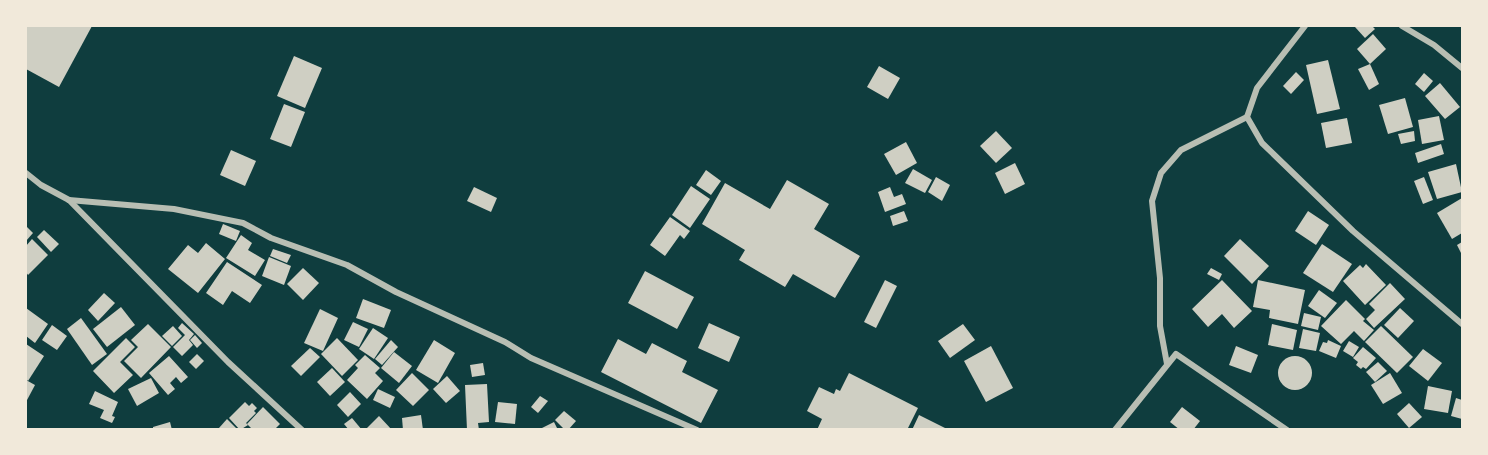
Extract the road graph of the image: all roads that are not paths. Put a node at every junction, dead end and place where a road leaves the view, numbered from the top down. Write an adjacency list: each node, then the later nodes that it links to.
1 (1305, 26): 4 (street)
2 (1402, 26): 3 (street)
3 (1462, 68)
4 (1247, 117): 7 (street); 8 (street)
5 (26, 173): 6 (street)
6 (69, 200): 9 (street); 10 (street)
7 (1462, 324)
8 (1167, 364): 11 (street); 12 (street)
9 (302, 429)
10 (697, 429)
11 (1115, 429)
12 (1287, 429)

